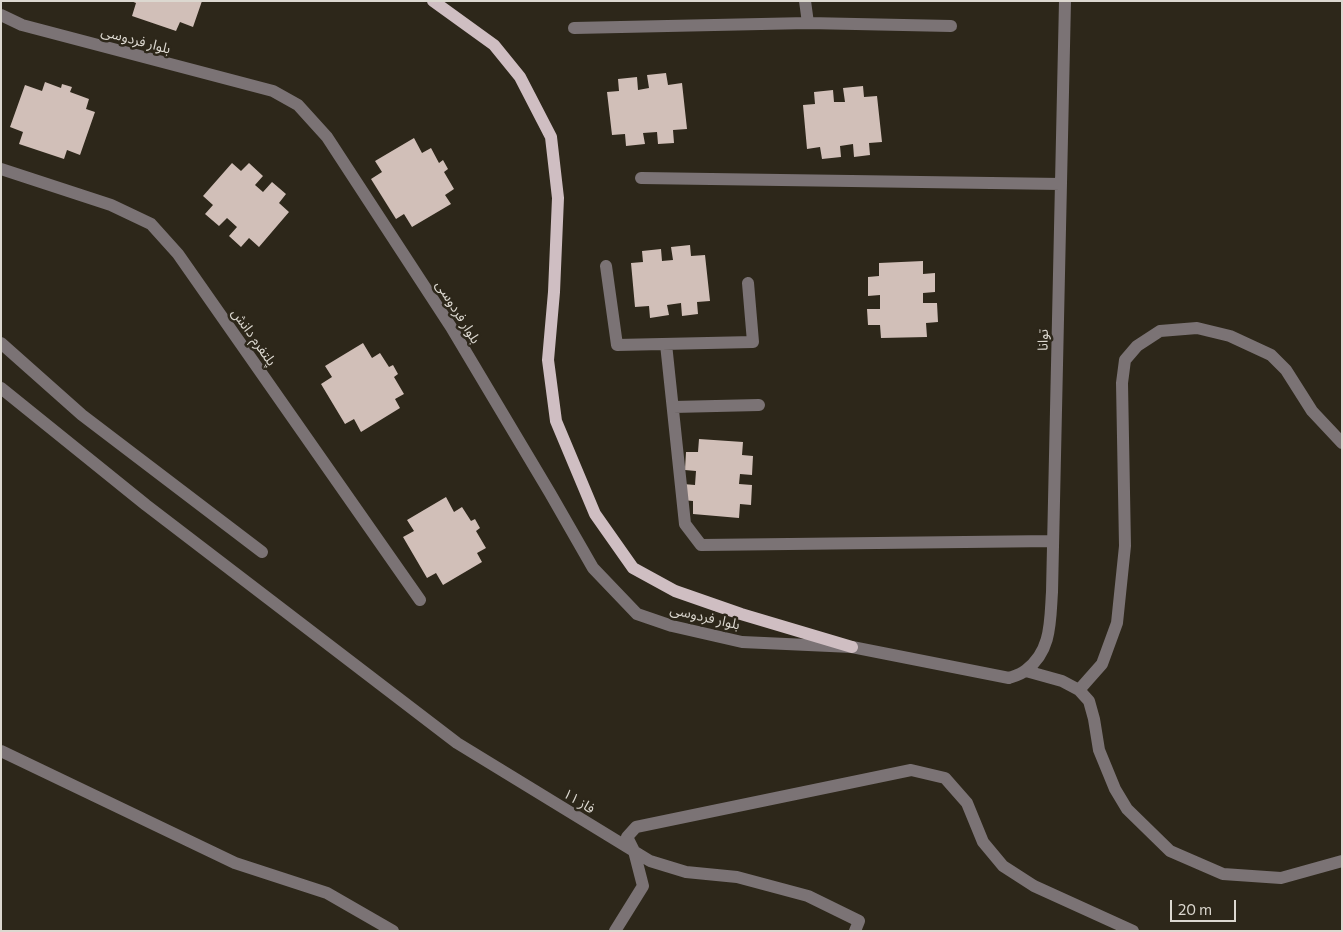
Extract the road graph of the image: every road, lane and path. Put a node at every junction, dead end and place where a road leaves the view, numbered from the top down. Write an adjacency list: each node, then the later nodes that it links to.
1 (433, 1): 22 (main road, بلوار فردوسی)
2 (805, 1): 5 (street)
3 (1065, 1): 10 (street, توانا)
4 (1, 15): 22 (street, بلوار فردوسی)
5 (808, 23): 6 (street); 7 (street)
6 (951, 26)
7 (574, 28)
8 (1, 169): 21 (street, پلتفرم دانش)
9 (641, 178): 10 (street)
10 (1061, 184): 19 (street, توانا)
11 (606, 266): 14 (street)
12 (748, 282): 14 (street)
13 (1, 344): 20 (street)
14 (666, 344): 17 (street)
15 (1, 388): 26 (street, فاز ۱۱)
16 (759, 405): 17 (street)
17 (673, 406): 19 (street)
18 (1342, 443): 24 (street)
19 (1053, 541): 23 (street, توانا)
20 (262, 552)
21 (420, 600)
22 (852, 646): 23 (street, بلوار فردوسی)
23 (1026, 671): 24 (street)
24 (1079, 690): 27 (street)
25 (1, 752): 28 (street)
26 (634, 852): 29 (street); 30 (street, فاز ۱۱); 31 (street)
27 (1342, 861)
28 (393, 931)
29 (615, 931)
30 (855, 931)
31 (1133, 931)

